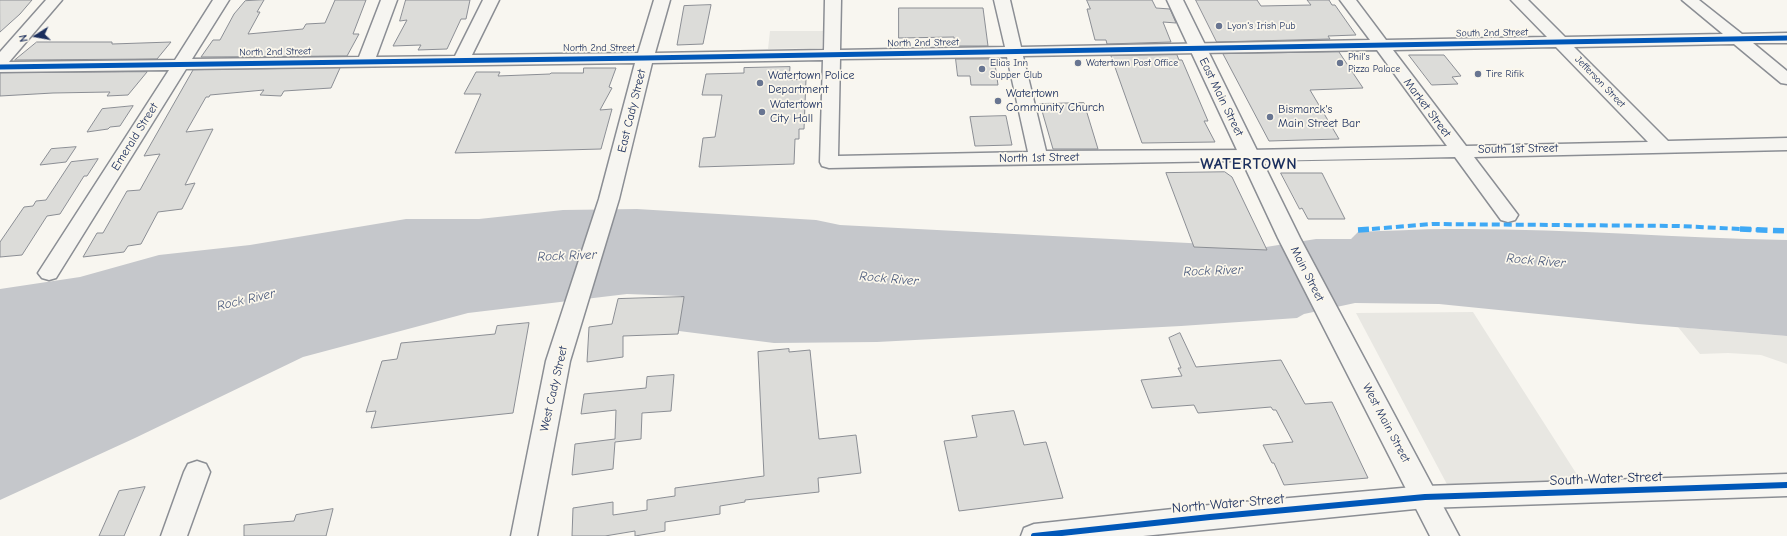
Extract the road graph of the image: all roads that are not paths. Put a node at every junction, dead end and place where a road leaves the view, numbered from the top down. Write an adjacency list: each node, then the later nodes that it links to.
1 (54, 0): 22 (street)
2 (221, 0): 23 (street, Emerald Street)
3 (389, 0): 21 (street)
4 (491, 0): 20 (street)
5 (662, 0): 19 (street, East Cady Street)
6 (833, 0): 18 (street)
7 (1002, 0): 17 (street)
8 (1175, 0): 16 (main road, East Main Street)
9 (1348, 0): 15 (street, Market Street)
10 (1519, 0): 14 (street, Jefferson Street)
11 (1690, 0): 13 (street)
12 (1787, 38): 13 (street, South 2nd Street)
13 (1737, 39): 14 (street, South 2nd Street); 25 (street)
14 (1560, 41): 15 (street, South 2nd Street); 27 (street, Jefferson Street)
15 (1381, 45): 16 (street, South 2nd Street); 28 (street, Market Street)
16 (1198, 48): 17 (street, North 2nd Street); 29 (main road, East Main Street)
17 (1014, 51): 18 (street, North 2nd Street); 30 (street)
18 (832, 55): 19 (street, North 2nd Street); 30 (street, North 1st Street)
19 (645, 58): 20 (street, North 2nd Street); 31 (street, East Cady Street)
20 (462, 59): 21 (street, North 2nd Street)
21 (366, 61): 23 (street, North 2nd Street)
22 (0, 62)
23 (181, 63): 24 (street, North 2nd Street); 34 (street, Emerald Street)
24 (0, 66)
25 (1787, 79)
26 (1787, 144): 27 (street, South 1st Street)
27 (1664, 146): 28 (street, South 1st Street)
28 (1460, 150): 29 (street, South 1st Street); 32 (street, Market Street)
29 (1249, 156): 30 (street, North 1st Street); 33 (main road, East Main Street)
30 (1038, 158)
31 (610, 199): 40 (street, West Cady Street)
32 (1508, 215)
33 (1289, 238): 35 (main road, Main Street)
34 (49, 273)
35 (1326, 310): 38 (main road, West Main Street)
36 (197, 472): 39 (street)
37 (1787, 485): 38 (street, South Water Street)
38 (1425, 497): 41 (street, North Water Street); 42 (main road, West Main Street)
39 (174, 536)
40 (524, 536)
41 (1034, 536)
42 (1445, 536)

